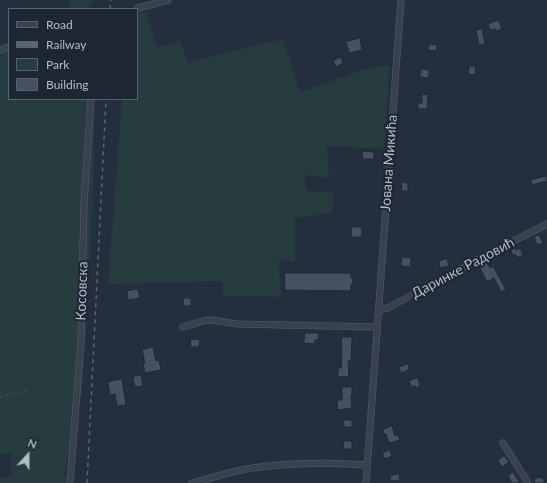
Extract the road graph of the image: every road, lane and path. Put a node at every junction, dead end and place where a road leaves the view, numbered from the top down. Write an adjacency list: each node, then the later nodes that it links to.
1 (168, 0): 3 (street)
2 (401, 0): 6 (street, Јована Микића)
3 (138, 8)
4 (91, 100): 13 (street, Косовска)
5 (547, 224): 6 (street, Даринке Радовић)
6 (378, 310): 8 (street, Јована Микића)
7 (183, 327): 8 (street)
8 (377, 327): 12 (street, Јована Микића)
9 (28, 390): 10 (path)
10 (0, 398)
11 (503, 443): 16 (street)
12 (367, 465): 14 (street); 15 (street, Јована Микића)
13 (70, 483)
14 (192, 483)
15 (366, 483)
16 (528, 483)

